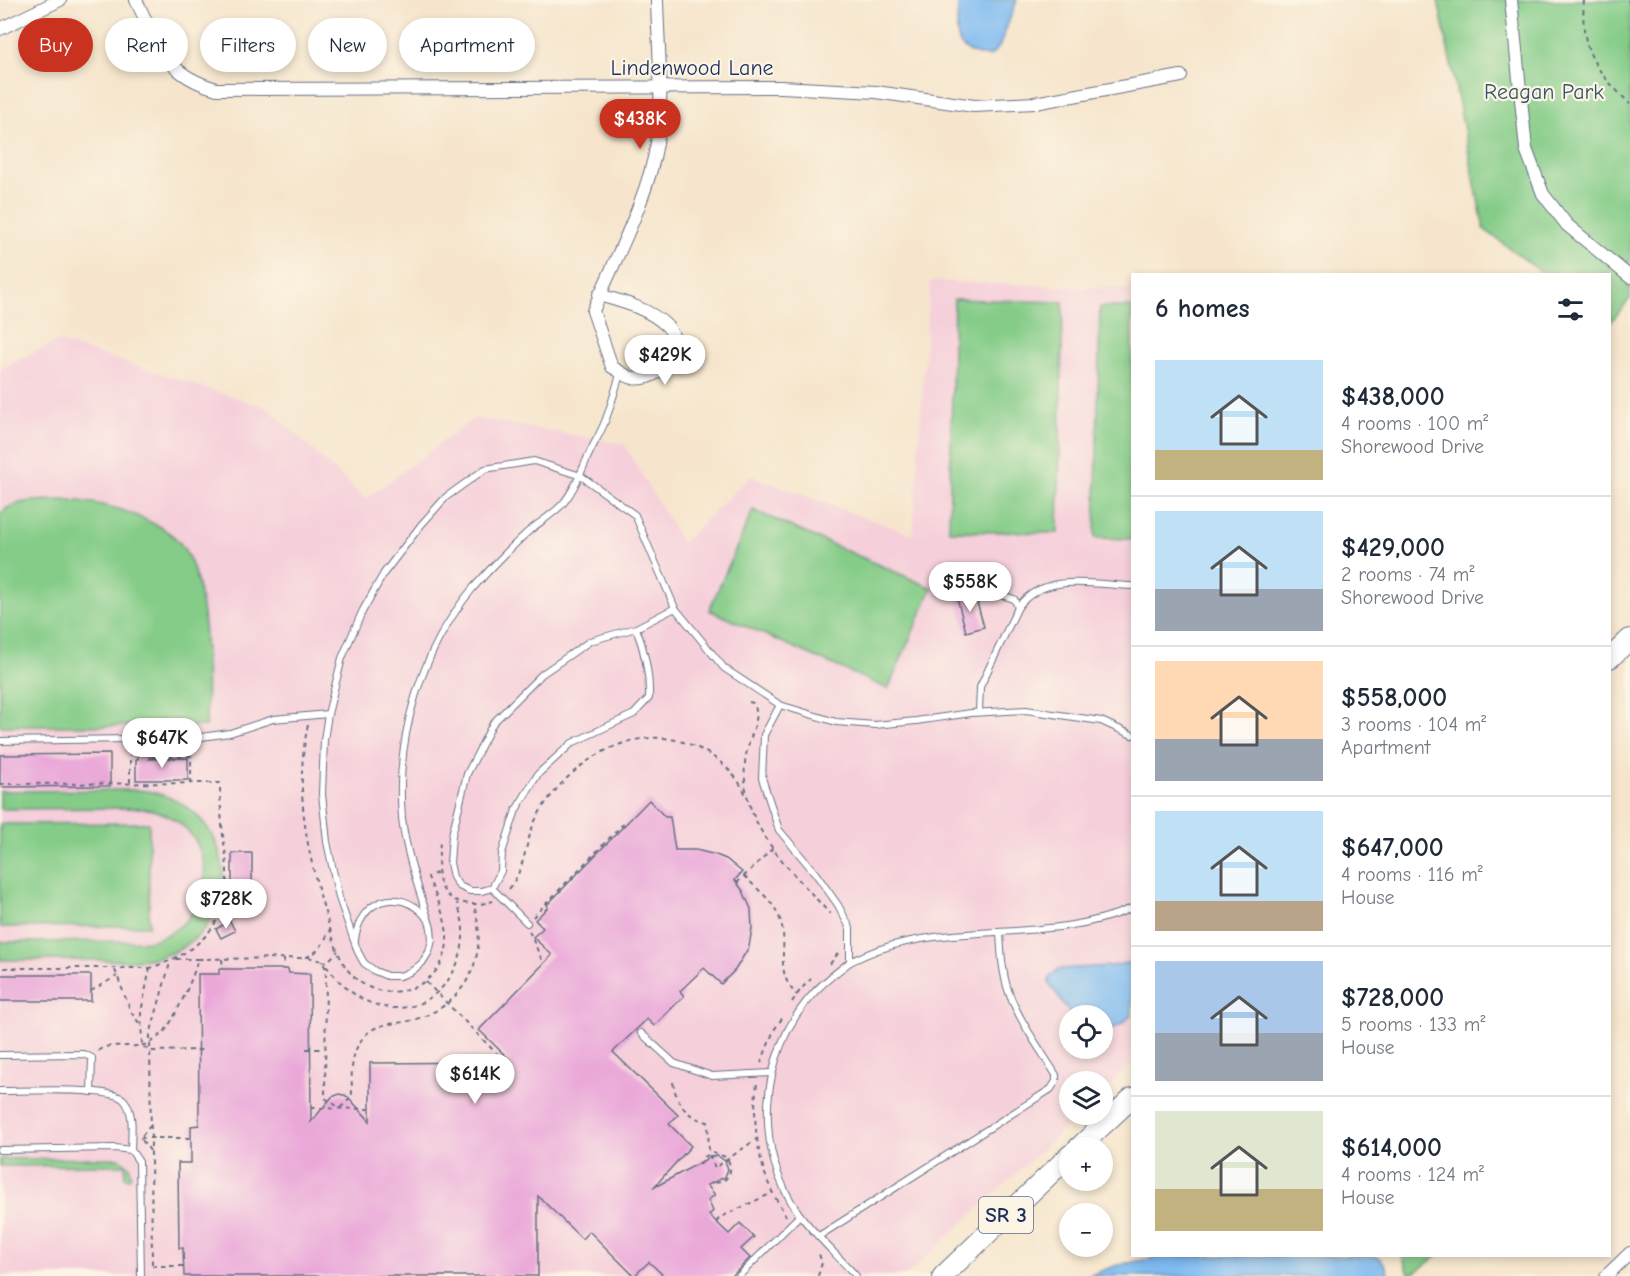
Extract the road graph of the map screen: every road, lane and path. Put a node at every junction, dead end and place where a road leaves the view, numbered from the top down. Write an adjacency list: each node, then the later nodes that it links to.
1 (60, 0): 8 (street)
2 (136, 0): 10 (street, Lindenwood Lane)
3 (657, 0): 10 (street)
4 (1511, 0): 12 (street)
5 (1584, 0): 11 (path)
6 (1628, 0): 7 (path)
7 (1630, 5)
8 (0, 29)
9 (1181, 76): 10 (street, Lindenwood Lane)
10 (659, 88): 13 (street)
11 (1630, 104)
12 (1630, 277)
13 (599, 295): 14 (street); 14 (street)
14 (621, 372): 15 (lane)
15 (581, 476): 19 (lane); 26 (lane); 48 (lane)
16 (1131, 586): 18 (lane)
17 (962, 590): 18 (lane)
18 (1018, 607): 25 (lane)
19 (675, 608): 20 (lane); 24 (lane)
20 (636, 628): 42 (lane); 42 (lane)
21 (1630, 639): 22 (main road)
22 (1611, 657)
23 (749, 702): 35 (path)
24 (780, 705): 25 (lane); 61 (lane)
25 (979, 712): 28 (lane)
26 (328, 714): 29 (lane); 53 (lane)
27 (309, 723): 49 (path)
28 (1131, 735)
29 (129, 739): 30 (lane); 31 (path)
30 (0, 741)
31 (130, 752): 33 (path); 34 (path)
32 (0, 784): 33 (path)
33 (130, 784): 34 (path)
34 (191, 784): 55 (path)
35 (748, 800): 38 (path); 43 (path)
36 (625, 822): 47 (path)
37 (440, 841): 39 (path)
38 (773, 848): 40 (path); 46 (path)
39 (438, 872): 44 (path); 71 (path)
40 (744, 876): 41 (path); 73 (path)
41 (737, 883)
42 (492, 888): 43 (lane)
43 (501, 897): 44 (path); 47 (lane)
44 (473, 905): 74 (path)
45 (1131, 908): 50 (lane)
46 (831, 916)
47 (526, 923): 62 (path)
48 (431, 928): 53 (lane); 53 (lane)
49 (330, 929): 52 (path); 54 (path)
50 (1000, 932): 61 (lane); 115 (lane)
51 (841, 947): 63 (path)
52 (338, 951): 59 (path); 71 (path)
53 (358, 952)
54 (308, 957): 58 (path); 59 (path)
55 (175, 959): 56 (path); 60 (path)
56 (197, 959): 57 (path); 79 (path)
57 (222, 959): 58 (path); 67 (path)
58 (284, 959): 68 (path)
59 (322, 961): 82 (path)
60 (170, 962): 65 (path); 79 (path)
61 (850, 962): 88 (lane)
62 (545, 963)
63 (827, 967)
64 (0, 968): 66 (path)
65 (150, 968): 66 (path); 77 (path)
66 (114, 969): 70 (path)
67 (223, 969)
68 (284, 969)
69 (817, 974): 73 (path)
70 (117, 976): 72 (path); 77 (path)
71 (426, 982): 74 (path)
72 (91, 991)
73 (797, 995): 75 (path)
74 (447, 1004): 87 (path); 95 (path)
75 (791, 1004)
76 (786, 1013): 89 (path)
77 (142, 1027): 80 (path)
78 (641, 1033): 89 (lane)
79 (151, 1042): 80 (path); 84 (path)
80 (142, 1046): 84 (path); 86 (path)
81 (306, 1049): 82 (path)
82 (325, 1049): 95 (path)
83 (204, 1050): 84 (path)
84 (151, 1051): 97 (path)
85 (0, 1055): 86 (lane)
86 (92, 1058): 92 (lane)
87 (503, 1060)
88 (772, 1073): 89 (lane); 112 (lane)
89 (759, 1074): 102 (path)
90 (673, 1082): 106 (path)
91 (0, 1091): 92 (lane)
92 (91, 1092): 104 (lane)
93 (1131, 1099): 98 (main road)
94 (311, 1108): 95 (path)
95 (340, 1108): 96 (path)
96 (370, 1109)
97 (151, 1125): 99 (path); 100 (path)
98 (1090, 1137)
99 (140, 1138): 100 (path); 105 (path)
100 (151, 1138): 101 (path); 105 (path)
101 (191, 1138)
102 (758, 1138): 107 (path); 111 (path)
103 (0, 1150): 104 (lane)
104 (131, 1150): 119 (lane)
105 (151, 1152): 118 (path)
106 (709, 1154): 107 (path); 107 (path); 108 (path)
107 (728, 1159): 110 (path)
108 (700, 1166)
109 (1059, 1166): 123 (main road, SR 3)
110 (713, 1183)
111 (773, 1192): 113 (path); 114 (path)
112 (800, 1215): 114 (lane); 115 (lane)
113 (716, 1222)
114 (792, 1225): 120 (lane)
115 (819, 1236): 122 (lane)
116 (817, 1250): 121 (path)
117 (1630, 1253): 124 (street)
118 (184, 1266)
119 (141, 1276)
120 (739, 1276)
121 (818, 1276)
122 (856, 1276)
123 (944, 1276)
124 (1606, 1276)

